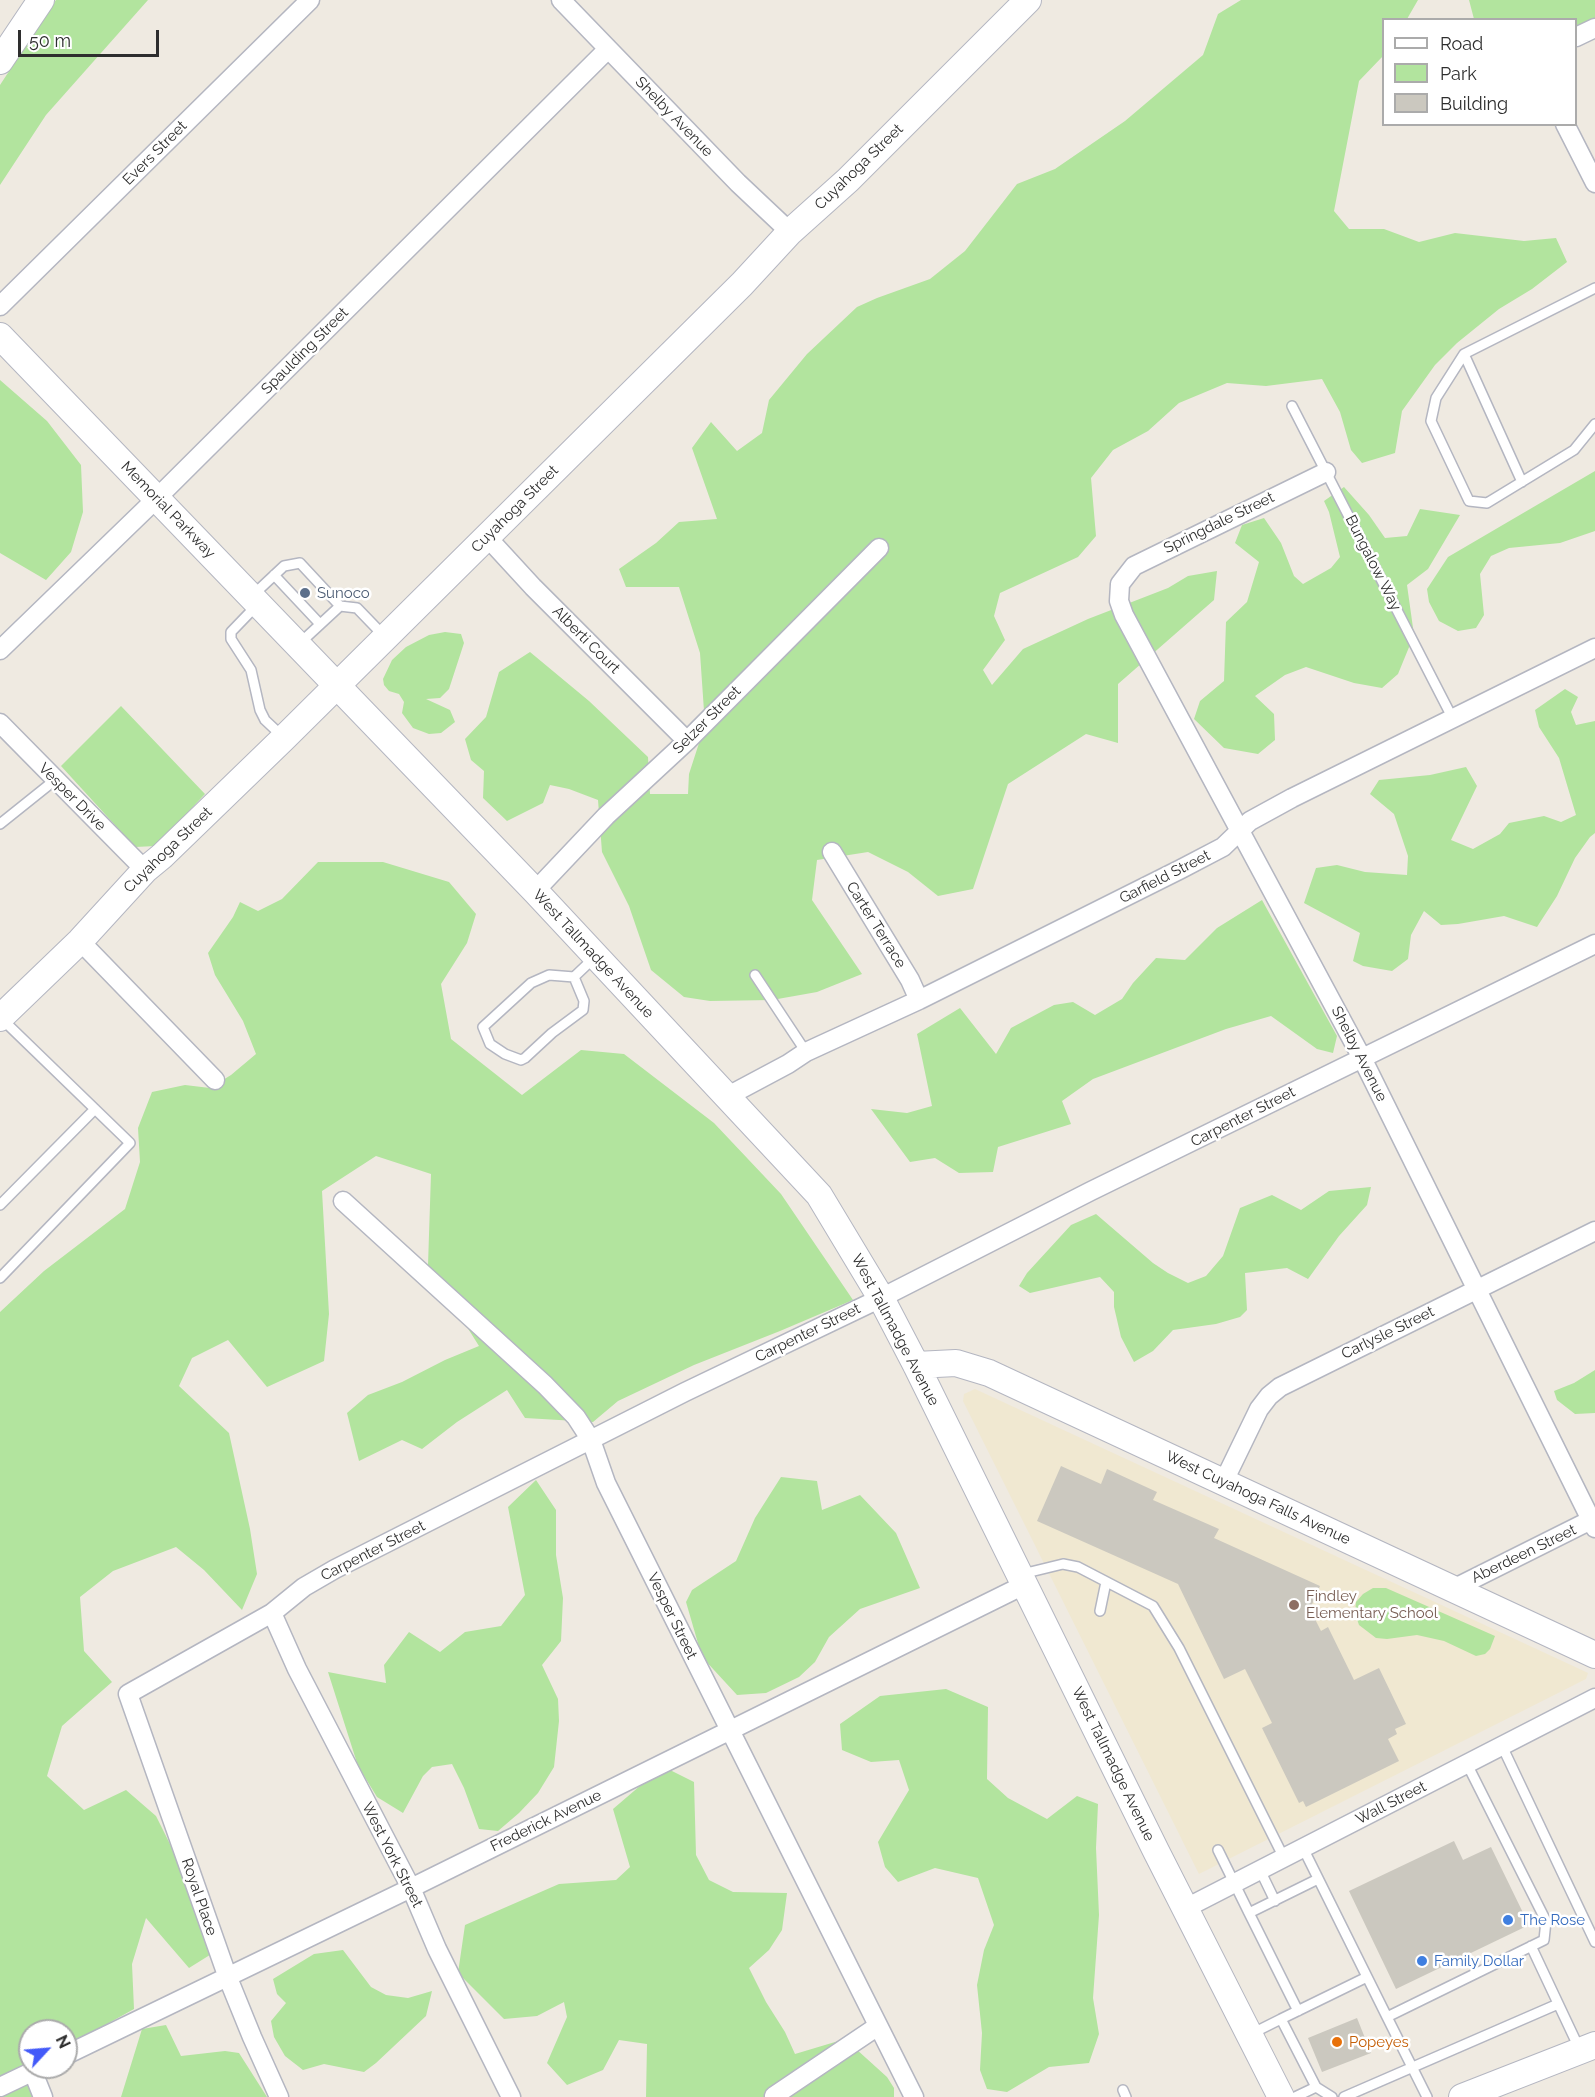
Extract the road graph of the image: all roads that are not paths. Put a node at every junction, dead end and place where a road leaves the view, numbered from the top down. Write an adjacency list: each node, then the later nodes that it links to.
1 (41, 0): 8 (main road)
2 (310, 0): 13 (street, Evers Street)
3 (561, 0): 7 (street, Shelby Avenue)
4 (1022, 2): 11 (main road, Cuyahoga Street)
5 (1595, 28): 6 (street)
6 (1577, 36)
7 (608, 49): 11 (street, Shelby Avenue); 20 (street, Spaulding Street)
8 (0, 61)
9 (1566, 126): 10 (street)
10 (1595, 183)
11 (790, 232): 21 (main road, Cuyahoga Street)
12 (1595, 288): 15 (lane)
13 (0, 306)
14 (0, 336): 20 (main road, Memorial Parkway)
15 (1464, 354): 19 (lane); 19 (lane)
16 (1292, 406): 18 (lane, Bungalow Way)
17 (1595, 424): 19 (lane)
18 (1326, 472): 24 (street, Springdale Street); 33 (lane, Bungalow Way)
19 (1522, 482)
20 (156, 499): 25 (main road, Memorial Parkway); 31 (street, Spaulding Street)
21 (488, 537): 28 (main road, Cuyahoga Street); 36 (street, Alberti Court)
22 (879, 548): 36 (street, Selzer Street)
23 (274, 575): 25 (lane); 26 (lane); 27 (lane)
24 (1120, 584): 39 (street, Shelby Avenue)
25 (256, 599): 29 (main road, Memorial Parkway); 35 (lane)
26 (339, 606): 27 (lane); 28 (lane)
27 (320, 624): 29 (lane)
28 (385, 637): 32 (main road, Cuyahoga Street)
29 (298, 644): 32 (main road, Memorial Parkway)
30 (1595, 648): 33 (street, Garfield Street)
31 (0, 650)
32 (336, 684): 35 (main road, Cuyahoga Street); 42 (main road, West Tallmadge Avenue)
33 (1453, 719): 39 (street, Garfield Street)
34 (0, 723): 37 (street, Vesper Drive)
35 (284, 738): 41 (main road, Cuyahoga Street)
36 (687, 741): 42 (street, Selzer Street)
37 (55, 780): 38 (lane); 41 (street, Vesper Drive)
38 (0, 824)
39 (1239, 830): 48 (street, Garfield Street); 51 (street, Shelby Avenue)
40 (832, 852): 48 (street, Carter Terrace)
41 (145, 870): 43 (main road, Cuyahoga Street)
42 (535, 891): 45 (main road, West Tallmadge Avenue)
43 (80, 941): 49 (main road, Cuyahoga Street); 52 (street)
44 (1595, 944): 51 (street, Carpenter Street)
45 (595, 957): 47 (lane); 53 (main road, West Tallmadge Avenue)
46 (755, 975): 50 (lane)
47 (574, 977): 47 (lane)
48 (919, 999): 50 (street, Garfield Street)
49 (0, 1018): 54 (lane)
50 (806, 1052): 53 (street, Garfield Street)
51 (1362, 1058): 59 (street, Shelby Avenue); 60 (street, Carpenter Street)
52 (214, 1080)
53 (728, 1096): 60 (main road, West Tallmadge Avenue)
54 (95, 1109): 56 (lane); 58 (lane)
55 (343, 1201): 62 (street, Vesper Street)
56 (0, 1205)
57 (1595, 1231): 59 (street, Carlysle Street)
58 (0, 1278)
59 (1478, 1290): 63 (street, Carlysle Street); 64 (street, Shelby Avenue)
60 (881, 1298): 61 (main road, West Tallmadge Avenue); 62 (street, Carpenter Street)
61 (916, 1365): 63 (main road, West Cuyahoga Falls Avenue); 65 (main road, West Tallmadge Avenue)
62 (591, 1440): 69 (street, Carpenter Street); 73 (street, Vesper Street)
63 (1224, 1481): 67 (main road, West Cuyahoga Falls Avenue)
64 (1594, 1522): 67 (street, Aberdeen Street)
65 (1022, 1580): 66 (lane); 73 (street, Frederick Avenue); 84 (main road, West Tallmadge Avenue)
66 (1106, 1582): 68 (lane); 78 (lane)
67 (1453, 1589): 70 (main road, West Cuyahoga Falls Avenue)
68 (1101, 1611)
69 (272, 1613): 71 (street, Carpenter Street); 82 (street, West York Street)
70 (1595, 1655)
71 (129, 1694): 89 (street, Royal Place)
72 (1592, 1704): 74 (street, Wall Street)
73 (729, 1731): 82 (street, Frederick Avenue); 94 (street, Vesper Street)
74 (1502, 1746): 75 (street, Wall Street); 86 (lane)
75 (1467, 1764): 76 (street, Wall Street); 87 (lane)
76 (1303, 1848): 78 (street, Wall Street); 80 (lane)
77 (1218, 1850): 81 (lane)
78 (1284, 1858): 79 (street, Wall Street)
79 (1260, 1870): 81 (street, Wall Street); 83 (lane)
80 (1318, 1879): 83 (lane); 88 (lane)
81 (1234, 1883): 84 (street, Wall Street); 85 (lane)
82 (411, 1888): 89 (street, Frederick Avenue); 107 (street, West York Street)
83 (1275, 1901): 85 (lane)
84 (1186, 1908): 95 (main road, West Tallmadge Avenue)
85 (1249, 1913): 91 (lane)
86 (1595, 1942)
87 (1531, 1946): 90 (lane); 92 (lane)
88 (1367, 1977): 91 (lane); 92 (lane)
89 (228, 1978): 97 (street, Frederick Avenue); 106 (street, Royal Place)
90 (1558, 2004): 96 (lane); 98 (lane)
91 (1298, 2011): 93 (lane)
92 (1387, 2017): 98 (lane)
93 (1281, 2019): 95 (lane); 102 (lane)
94 (878, 2026): 104 (street); 108 (street, Vesper Street)
95 (1250, 2035): 109 (main road, West Tallmadge Avenue)
96 (1588, 2048): 103 (main road)
97 (78, 2049)
98 (1412, 2068): 112 (lane); 113 (lane)
99 (18, 2078): 101 (street)
100 (39, 2079): 105 (street)
101 (0, 2087)
102 (1316, 2087): 110 (lane); 111 (lane)
103 (1492, 2092): 114 (main road)
104 (774, 2096)
105 (43, 2097)
106 (279, 2097)
107 (511, 2097)
108 (914, 2097)
109 (1281, 2097)
110 (1295, 2097)
111 (1332, 2097)
112 (1344, 2097)
113 (1427, 2097)
114 (1462, 2097)

